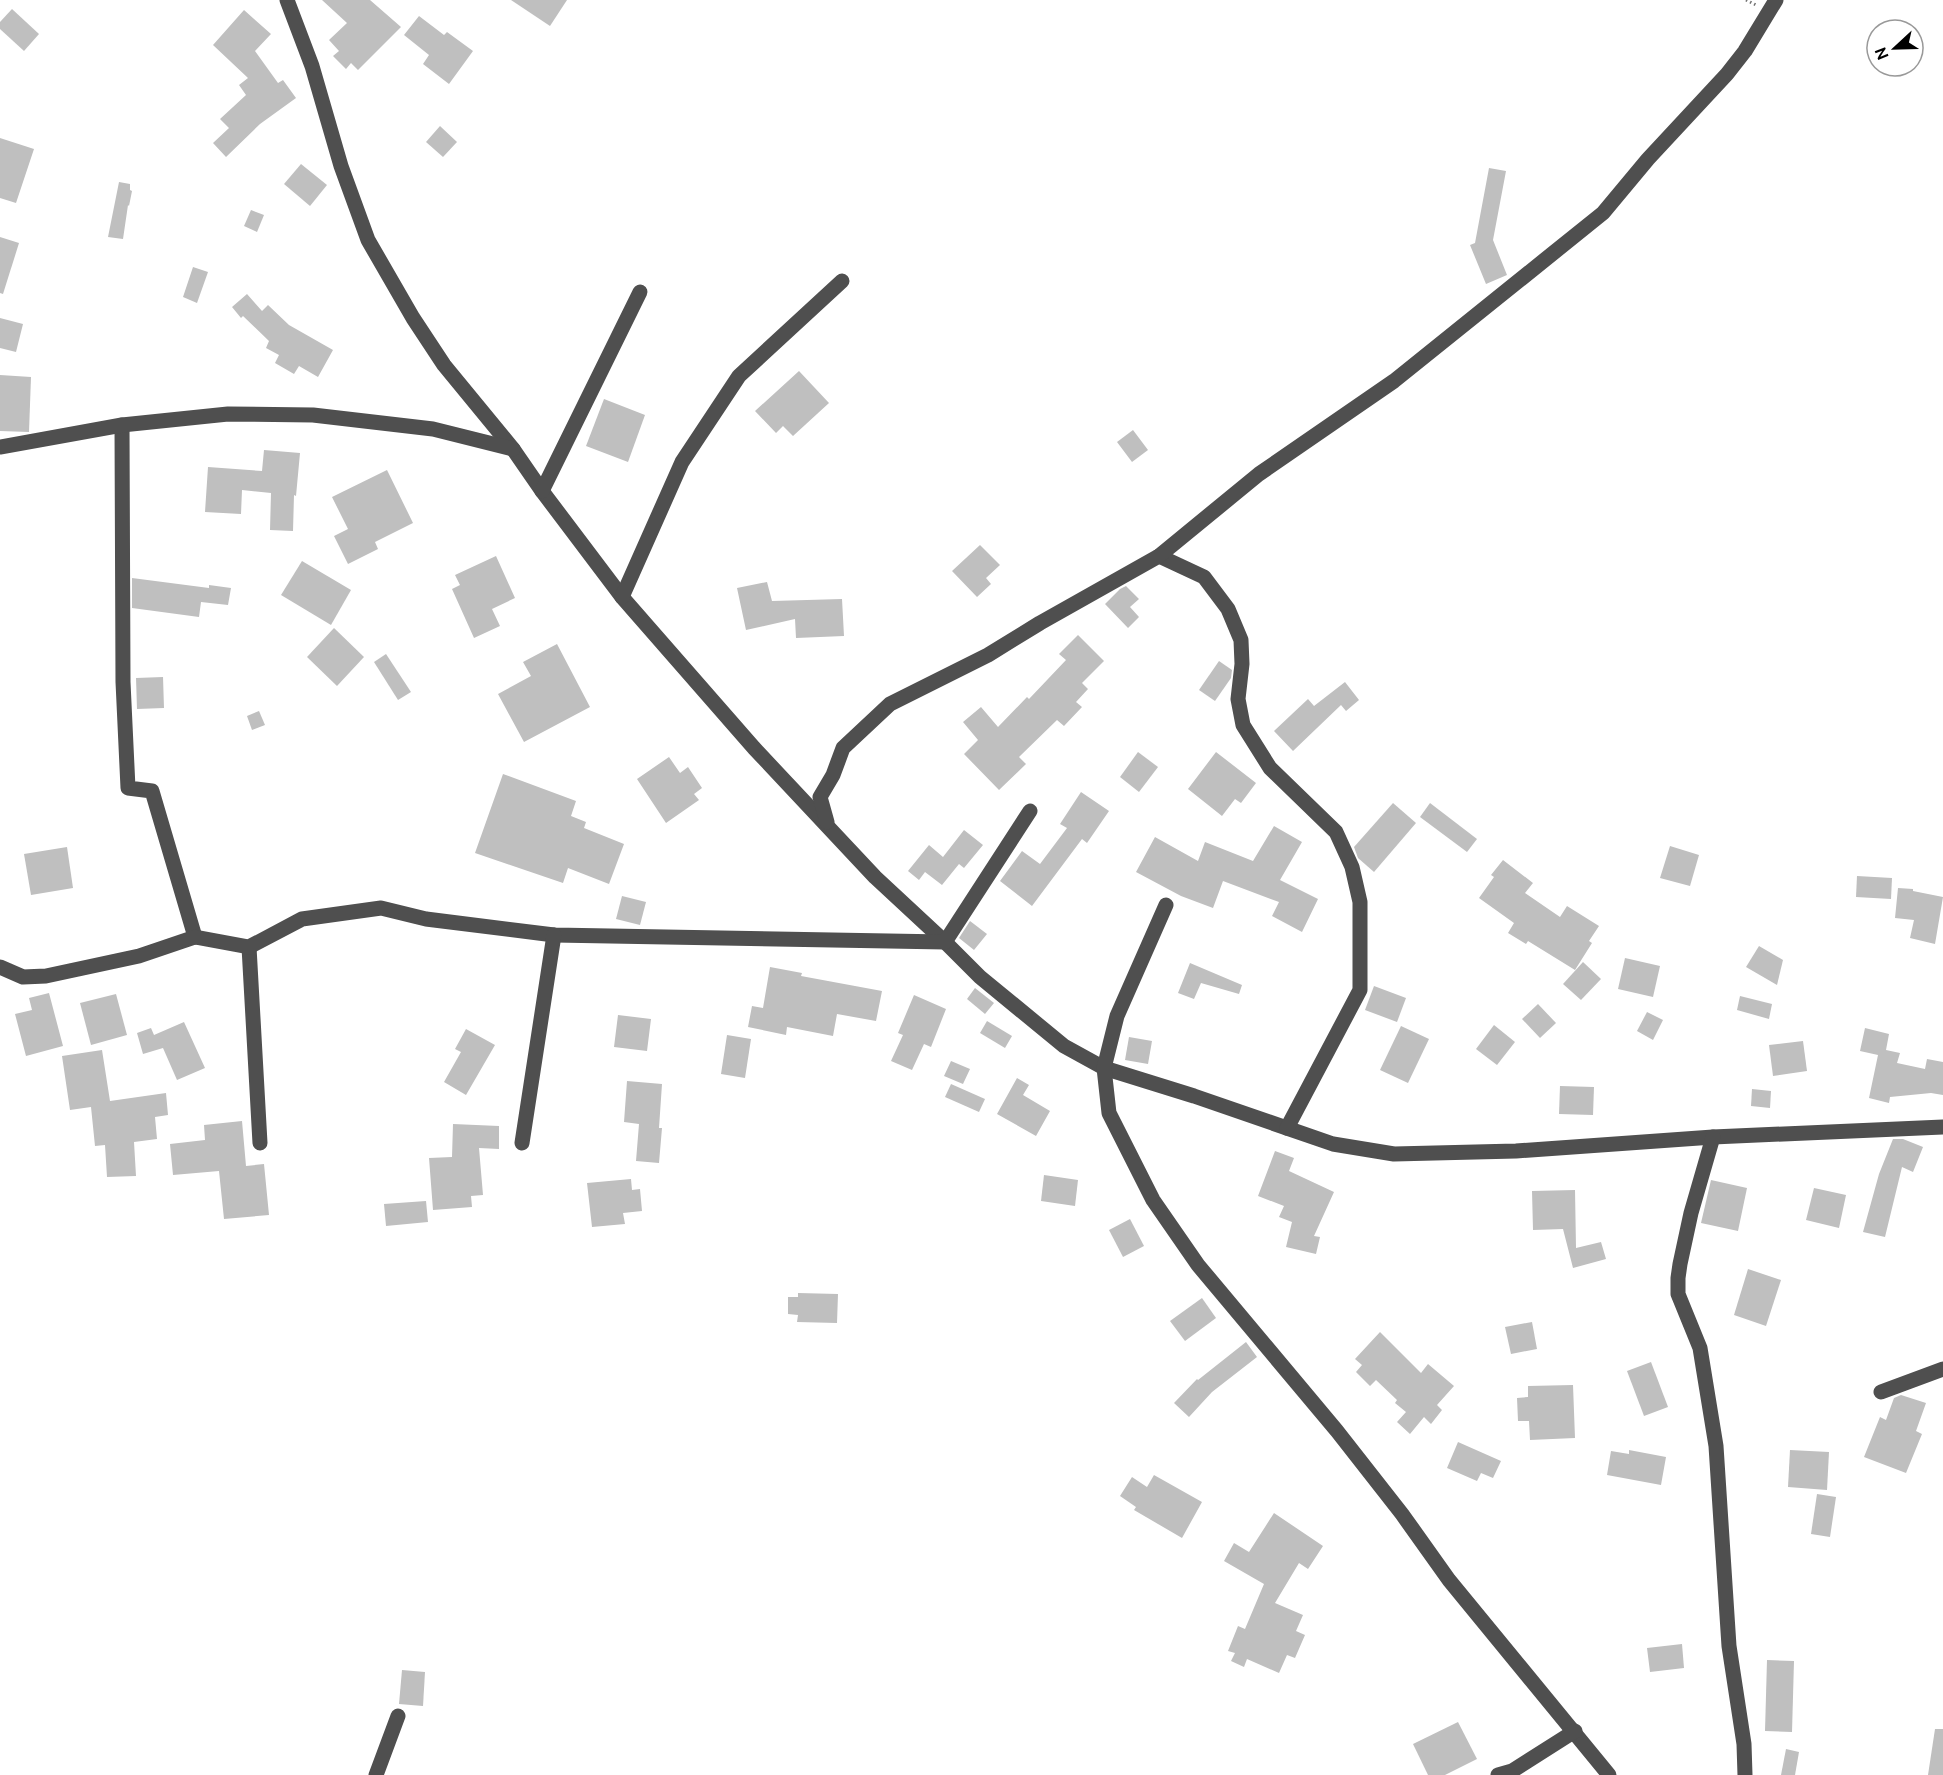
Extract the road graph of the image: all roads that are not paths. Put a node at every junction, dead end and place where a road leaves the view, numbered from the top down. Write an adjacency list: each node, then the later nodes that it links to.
1 (288, 0): 7 (street)
2 (1776, 0): 9 (street)
3 (842, 281): 10 (street)
4 (640, 292): 8 (street)
5 (122, 425): 6 (street); 7 (street); 15 (street)
6 (0, 447)
7 (513, 449): 8 (street)
8 (542, 491): 10 (street)
9 (1159, 556): 12 (street); 21 (street)
10 (622, 597): 12 (street)
11 (1030, 811): 16 (street)
12 (828, 825): 16 (street)
13 (1166, 905): 19 (street)
14 (554, 935): 16 (street); 17 (street); 24 (street)
15 (195, 937): 17 (street); 18 (street)
16 (945, 942): 19 (street)
17 (249, 947): 23 (street)
18 (0, 967)
19 (1104, 1068): 21 (street); 28 (street)
20 (1943, 1127): 22 (street)
21 (1287, 1128): 22 (street)
22 (1713, 1137): 32 (street)
23 (260, 1143)
24 (522, 1143)
25 (1943, 1369): 26 (street)
26 (1881, 1392)
27 (398, 1716): 29 (street)
28 (1575, 1731): 30 (street); 31 (street)
29 (376, 1775)
30 (1498, 1775)
31 (1609, 1775)
32 (1745, 1775)

